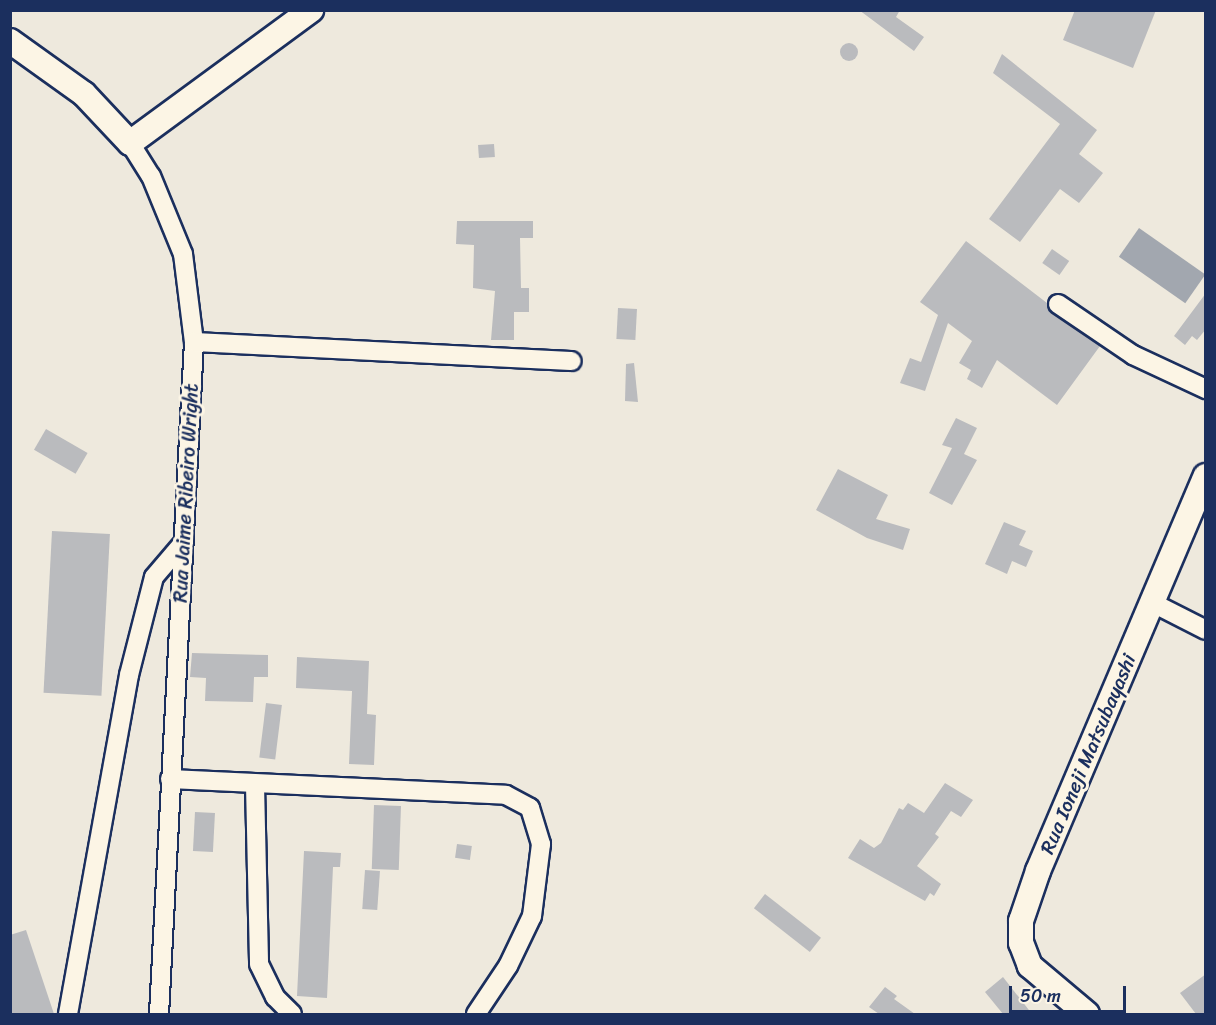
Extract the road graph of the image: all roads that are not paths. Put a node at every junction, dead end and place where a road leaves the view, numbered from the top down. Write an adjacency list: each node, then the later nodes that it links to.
1 (311, 10): 3 (main road)
2 (10, 41): 3 (main road, Rua Jaime Ribeiro Wright)
3 (130, 143): 5 (street, Rua Jaime Ribeiro Wright)
4 (1058, 304): 7 (street)
5 (194, 342): 6 (street); 9 (street, Rua Jaime Ribeiro Wright)
6 (572, 362)
7 (1206, 389)
8 (1206, 476): 10 (main road, Rua Ioneji Matsubayashi)
9 (183, 543): 12 (street, Rua Jaime Ribeiro Wright); 14 (street)
10 (1153, 603): 11 (street); 18 (main road, Rua Ioneji Matsubayashi)
11 (1206, 630)
12 (170, 779): 13 (street); 15 (street, Rua Jaime Ribeiro Wright)
13 (255, 786): 16 (street); 17 (street)
14 (68, 1014)
15 (159, 1014)
16 (292, 1014)
17 (476, 1014)
18 (1087, 1014)

